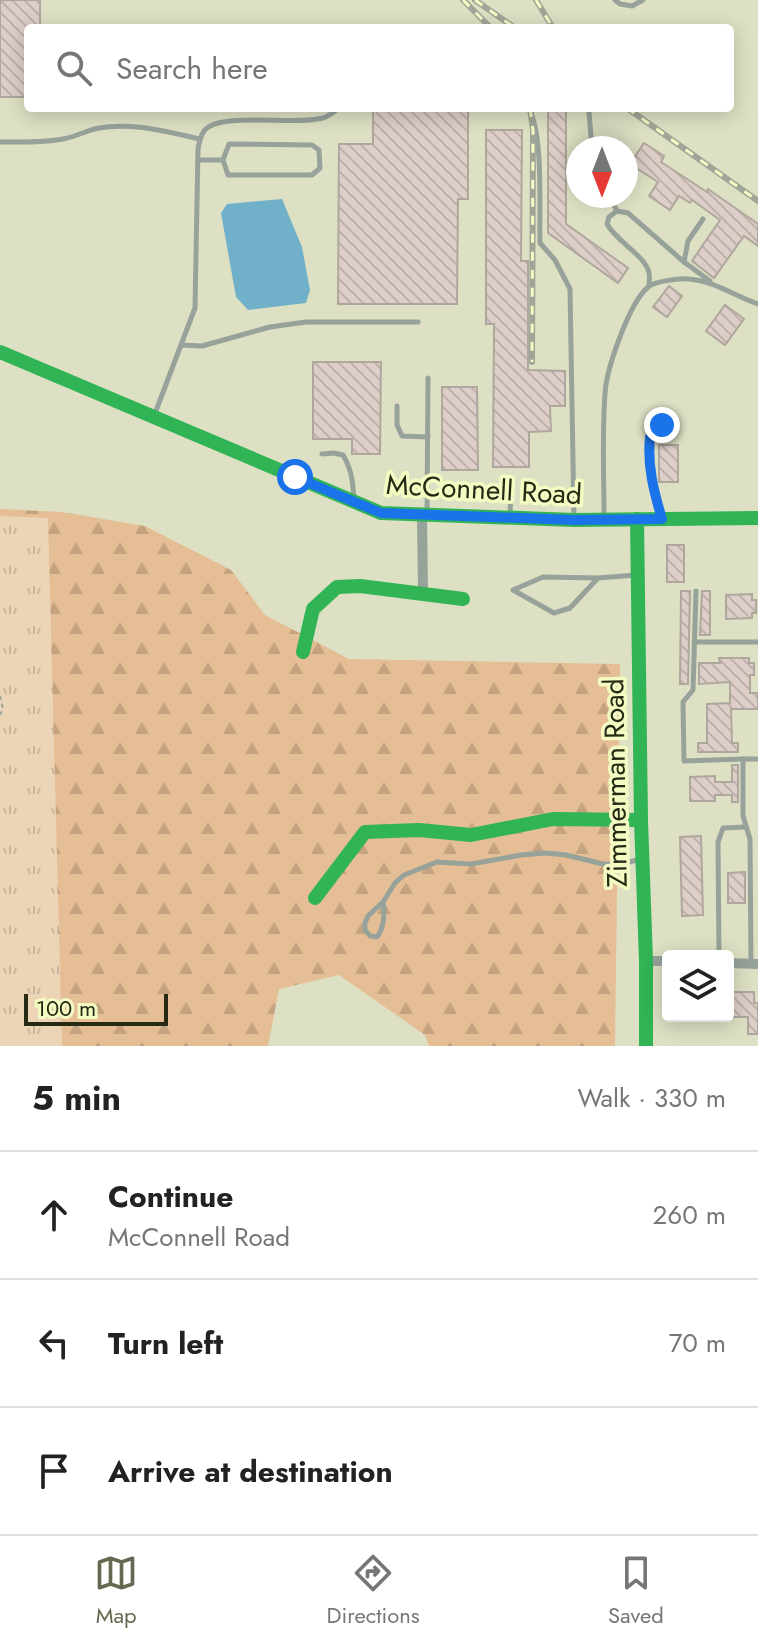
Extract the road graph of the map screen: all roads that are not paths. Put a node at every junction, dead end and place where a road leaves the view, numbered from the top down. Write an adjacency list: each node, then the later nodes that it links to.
1 (615, 0): 2 (lane)
2 (643, 0)
3 (333, 112): 7 (lane)
4 (530, 112): 34 (lane)
5 (589, 112): 6 (lane)
6 (591, 136)
7 (200, 139): 8 (lane); 9 (lane)
8 (0, 142)
9 (198, 160): 10 (lane); 19 (lane)
10 (223, 160): 10 (lane)
11 (615, 208): 12 (lane)
12 (617, 211): 14 (lane); 16 (lane)
13 (703, 219): 14 (lane)
14 (684, 262): 15 (lane)
15 (714, 284): 16 (lane); 17 (lane)
16 (649, 286): 35 (lane)
17 (758, 304)
18 (418, 322): 19 (lane)
19 (181, 345): 23 (lane)
20 (0, 352): 23 (street, McConnell Road)
21 (428, 378): 25 (lane)
22 (397, 406): 25 (lane)
23 (153, 417): 28 (street, McConnell Road)
24 (662, 425): 33 (lane)
25 (428, 437): 29 (lane)
26 (322, 454): 28 (lane)
27 (511, 484): 30 (lane)
28 (354, 502): 29 (street, McConnell Road)
29 (425, 516): 30 (street, McConnell Road); 39 (street)
30 (510, 517): 34 (street, McConnell Road)
31 (758, 518): 33 (street, McConnell Road)
32 (637, 519): 33 (street, McConnell Road); 35 (street, McConnell Road); 36 (street, Zimmerman Road)
33 (662, 519)
34 (574, 520): 35 (street, McConnell Road)
35 (604, 520)
36 (637, 575): 37 (lane); 46 (street, Zimmerman Road)
37 (598, 578): 37 (lane)
38 (696, 591): 41 (lane)
39 (423, 593): 40 (street); 43 (street)
40 (463, 599)
41 (695, 642): 42 (lane); 44 (lane)
42 (758, 642)
43 (303, 652)
44 (743, 759): 45 (lane); 47 (lane)
45 (758, 759)
46 (641, 820): 48 (street, Zimmerman Road); 49 (street)
47 (746, 827): 51 (lane); 55 (lane)
48 (642, 859): 50 (lane); 52 (street, Zimmerman Road)
49 (315, 898)
50 (383, 902): 50 (lane)
51 (719, 950)
52 (646, 961): 53 (street); 56 (street, Zimmerman Road)
53 (662, 961)
54 (734, 963): 55 (street)
55 (754, 964)
56 (646, 1046)

